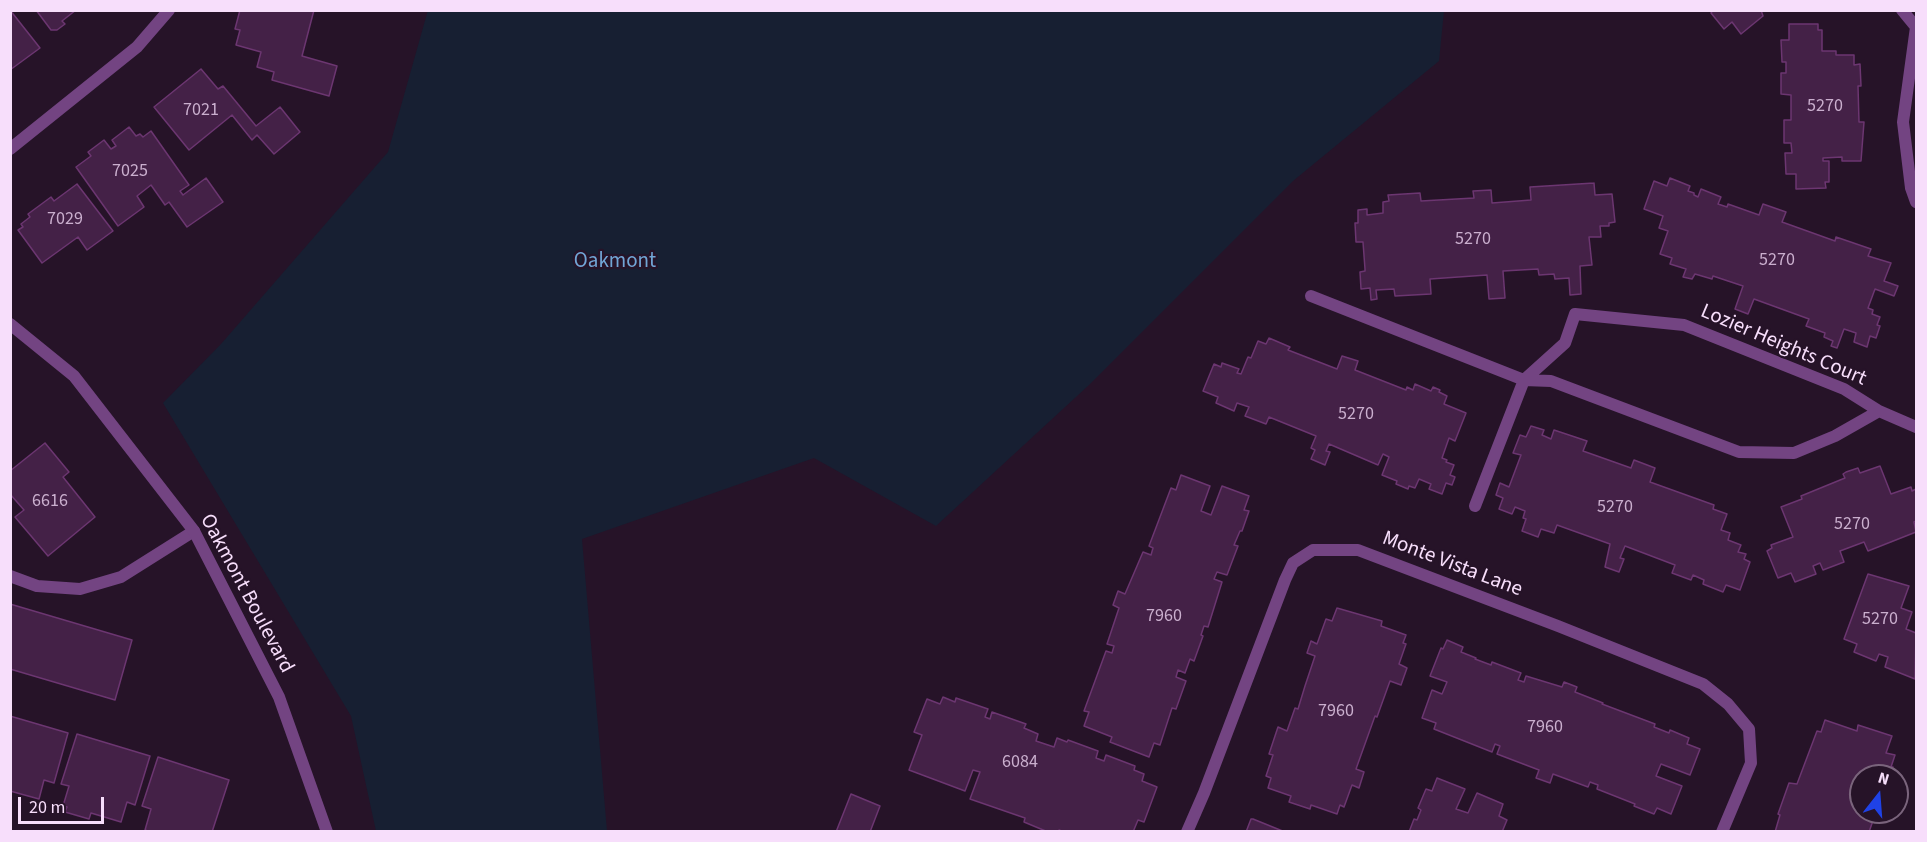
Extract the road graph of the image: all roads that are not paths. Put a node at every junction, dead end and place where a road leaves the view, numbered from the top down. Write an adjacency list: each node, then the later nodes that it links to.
1 (169, 10): 4 (street)
2 (1902, 10): 3 (street)
3 (1916, 27): 5 (street)
4 (10, 149)
5 (1917, 202)
6 (1311, 296): 8 (street, Lozier Heights Court)
7 (10, 324): 12 (street, Oakmont Boulevard)
8 (1524, 380): 9 (street, Lozier Heights Court); 9 (street, Lozier Heights Court); 11 (street, Lozier Heights Court)
9 (1878, 411): 10 (street, Lozier Heights Court)
10 (1917, 427)
11 (1474, 506)
12 (194, 531): 13 (street); 14 (street, Oakmont Boulevard)
13 (10, 576)
14 (327, 831)
15 (1187, 831): 16 (street, Monte Vista Lane)
16 (1722, 831)

